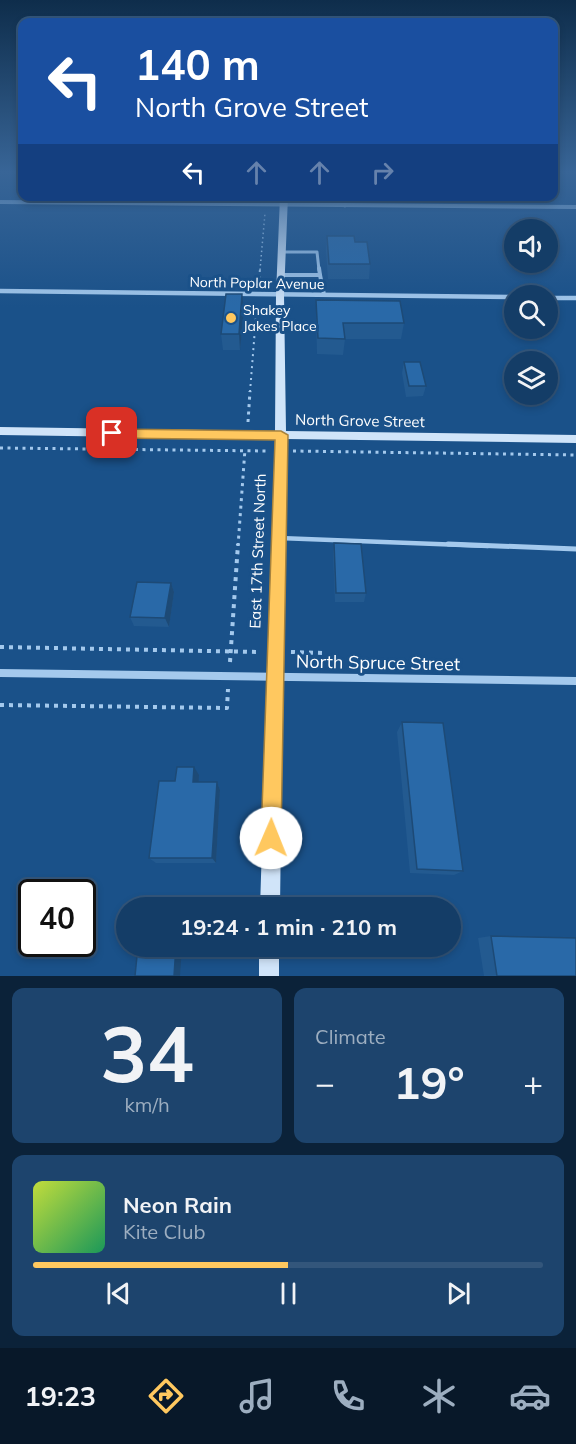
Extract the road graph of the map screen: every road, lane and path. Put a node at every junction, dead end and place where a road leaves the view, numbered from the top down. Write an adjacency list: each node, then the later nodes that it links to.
1 (283, 217): 2 (street, East 17th Street North)
2 (282, 252): 3 (street, East 17th Street North); 4 (lane)
3 (281, 275): 4 (lane); 6 (street, East 17th Street North)
4 (320, 275): 7 (lane)
5 (0, 291): 6 (street, North Poplar Avenue)
6 (280, 295): 7 (street, North Poplar Avenue); 12 (street, East 17th Street North)
7 (324, 296): 8 (street, North Poplar Avenue)
8 (504, 297)
9 (558, 298): 10 (street)
10 (576, 298)
11 (0, 431): 12 (street, North Grove Street)
12 (281, 435): 13 (street, North Grove Street); 14 (street, East 17th Street North)
13 (576, 439)
14 (278, 538): 15 (lane); 18 (street, East 17th Street North)
15 (576, 549)
16 (0, 647): 17 (path)
17 (230, 651): 18 (path); 21 (path)
18 (275, 652): 19 (path); 22 (street, East 17th Street North)
19 (325, 653)
20 (0, 673): 21 (street, North Spruce Street)
21 (229, 676): 22 (street, North Spruce Street); 24 (path)
22 (274, 677): 23 (street, North Spruce Street); 25 (street, East 17th Street North)
23 (576, 681)
24 (0, 705)
25 (270, 897)
26 (269, 957): 27 (street)
27 (269, 976)

